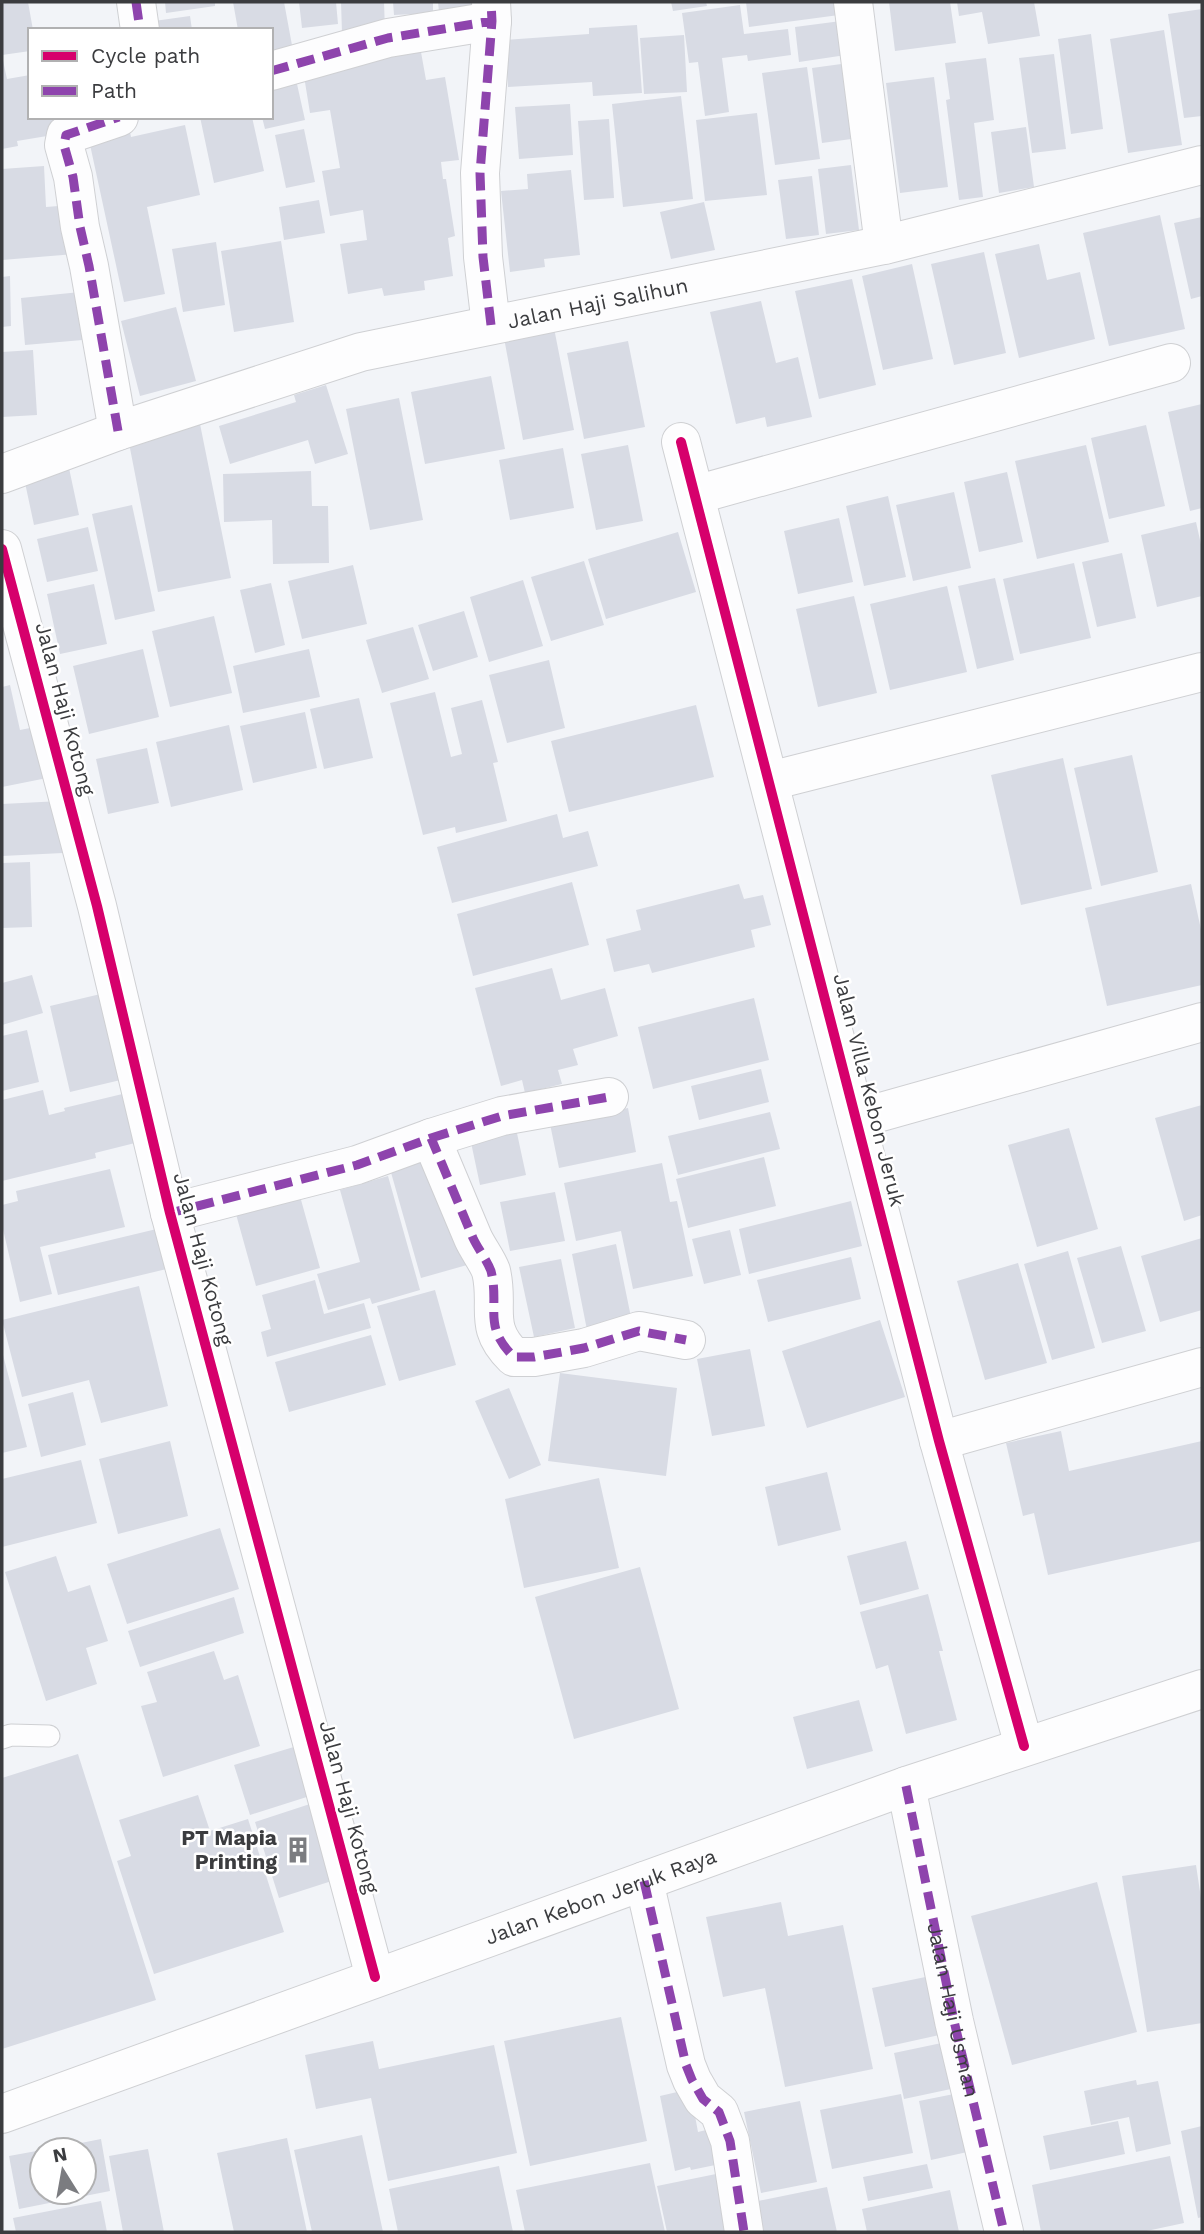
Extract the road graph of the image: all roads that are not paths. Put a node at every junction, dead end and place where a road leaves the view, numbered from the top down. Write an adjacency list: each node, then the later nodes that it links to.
1 (136, 2): 4 (street)
2 (853, 2): 8 (street)
3 (491, 11): 5 (street); 9 (street)
4 (140, 28)
5 (273, 70)
6 (113, 119): 11 (street)
7 (1202, 165): 8 (street, Jalan Haji Salihun)
8 (884, 245): 9 (street, Jalan Haji Salihun)
9 (491, 325): 11 (street, Jalan Haji Salihun)
10 (1171, 363): 14 (street)
11 (118, 431): 13 (street, Jalan Haji Salihun)
12 (681, 442): 14 (street, Jalan Villa Kebon Jeruk)
13 (2, 474)
14 (695, 495): 17 (street, Jalan Villa Kebon Jeruk)
15 (2, 549): 22 (street, Jalan Haji Kotong)
16 (1202, 672): 17 (street)
17 (770, 781): 20 (street, Jalan Villa Kebon Jeruk)
18 (1202, 1022): 20 (street, Jalan Villa Kebon Jeruk)
19 (609, 1097): 21 (street, Jalan Haji Kotong)
20 (856, 1119): 25 (street, Jalan Villa Kebon Jeruk)
21 (431, 1138): 22 (street, Jalan Haji Kotong); 23 (street)
22 (170, 1213): 32 (street, Jalan Haji Kotong)
23 (687, 1340)
24 (1202, 1367): 25 (street)
25 (939, 1441): 29 (street, Jalan Villa Kebon Jeruk)
26 (1202, 1689): 29 (street, Jalan Kebon Jeruk Raya)
27 (49, 1736): 28 (lane)
28 (2, 1738)
29 (1024, 1746): 30 (street, Jalan Kebon Jeruk Raya)
30 (906, 1786): 31 (street, Jalan Kebon Jeruk Raya); 35 (street, Jalan Haji Usman)
31 (644, 1881): 32 (street, Jalan Kebon Jeruk Raya); 34 (street)
32 (375, 1977): 33 (street, Jalan Kebon Jeruk Raya)
33 (2, 2114)
34 (744, 2232)
35 (1004, 2232)

